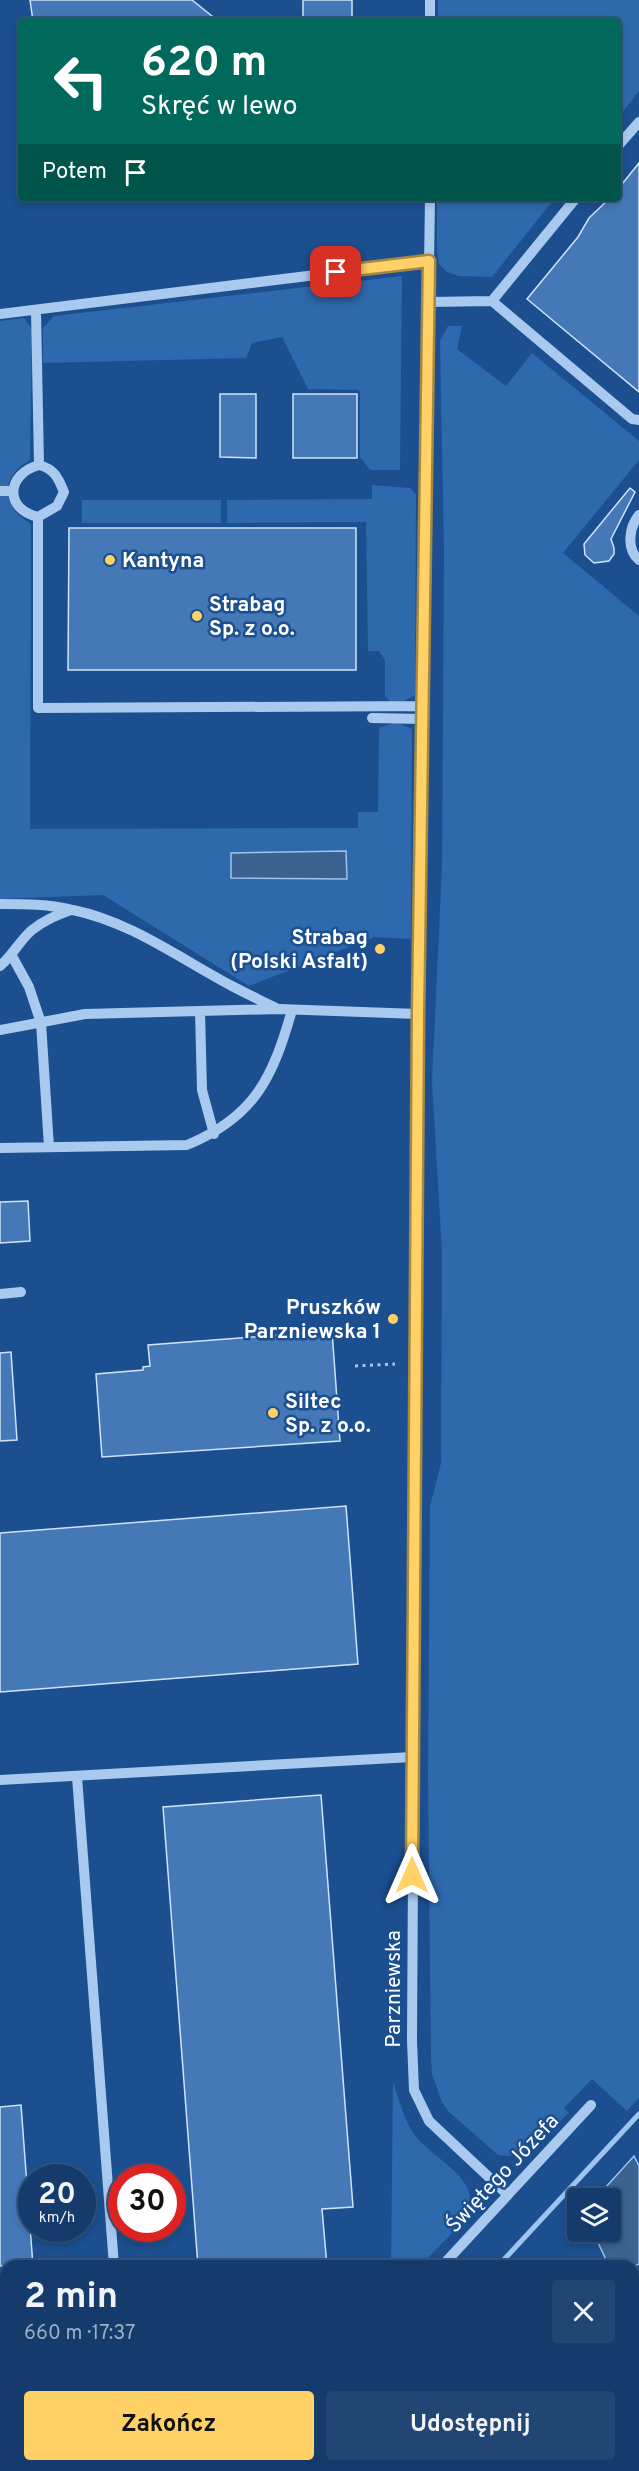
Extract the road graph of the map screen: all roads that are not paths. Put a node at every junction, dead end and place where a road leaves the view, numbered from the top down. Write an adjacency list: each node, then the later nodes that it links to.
1 (430, 0): 2 (street)
2 (430, 18)
3 (639, 122): 4 (street)
4 (621, 143)
5 (430, 201): 7 (street, Parzniewska)
6 (574, 201): 8 (street)
7 (429, 261): 9 (street, Parzniewska); 11 (street)
8 (492, 301): 9 (street); 13 (street)
9 (429, 302): 20 (street, Parzniewska)
10 (0, 307): 12 (street)
11 (36, 310): 12 (street); 14 (street)
12 (0, 314)
13 (639, 420)
14 (39, 465): 16 (street); 18 (street)
15 (0, 491): 16 (street)
16 (13, 491): 18 (street)
17 (639, 515): 19 (street)
18 (38, 517): 20 (street)
19 (639, 560)
20 (423, 706): 22 (street, Parzniewska)
21 (372, 718): 22 (street)
22 (423, 719): 30 (street, Parzniewska)
23 (0, 904): 24 (street)
24 (73, 909): 25 (street); 27 (street)
25 (12, 956): 26 (street); 31 (street)
26 (0, 966)
27 (279, 1009): 28 (street); 29 (street)
28 (292, 1010): 30 (street); 33 (street)
29 (200, 1011): 31 (street); 33 (street)
30 (418, 1014): 38 (street, Parzniewska)
31 (41, 1023): 32 (street); 34 (street)
32 (0, 1030)
33 (214, 1134): 34 (street)
34 (49, 1147): 35 (street)
35 (0, 1148)
36 (21, 1292): 37 (street)
37 (0, 1294)
38 (412, 1756): 39 (street); 42 (street, Parzniewska)
39 (77, 1777): 40 (street); 43 (street)
40 (0, 1780)
41 (591, 2105): 42 (street, Świętego Józefa)
42 (508, 2195): 44 (street, Świętego Józefa)
43 (114, 2260)
44 (448, 2260)

